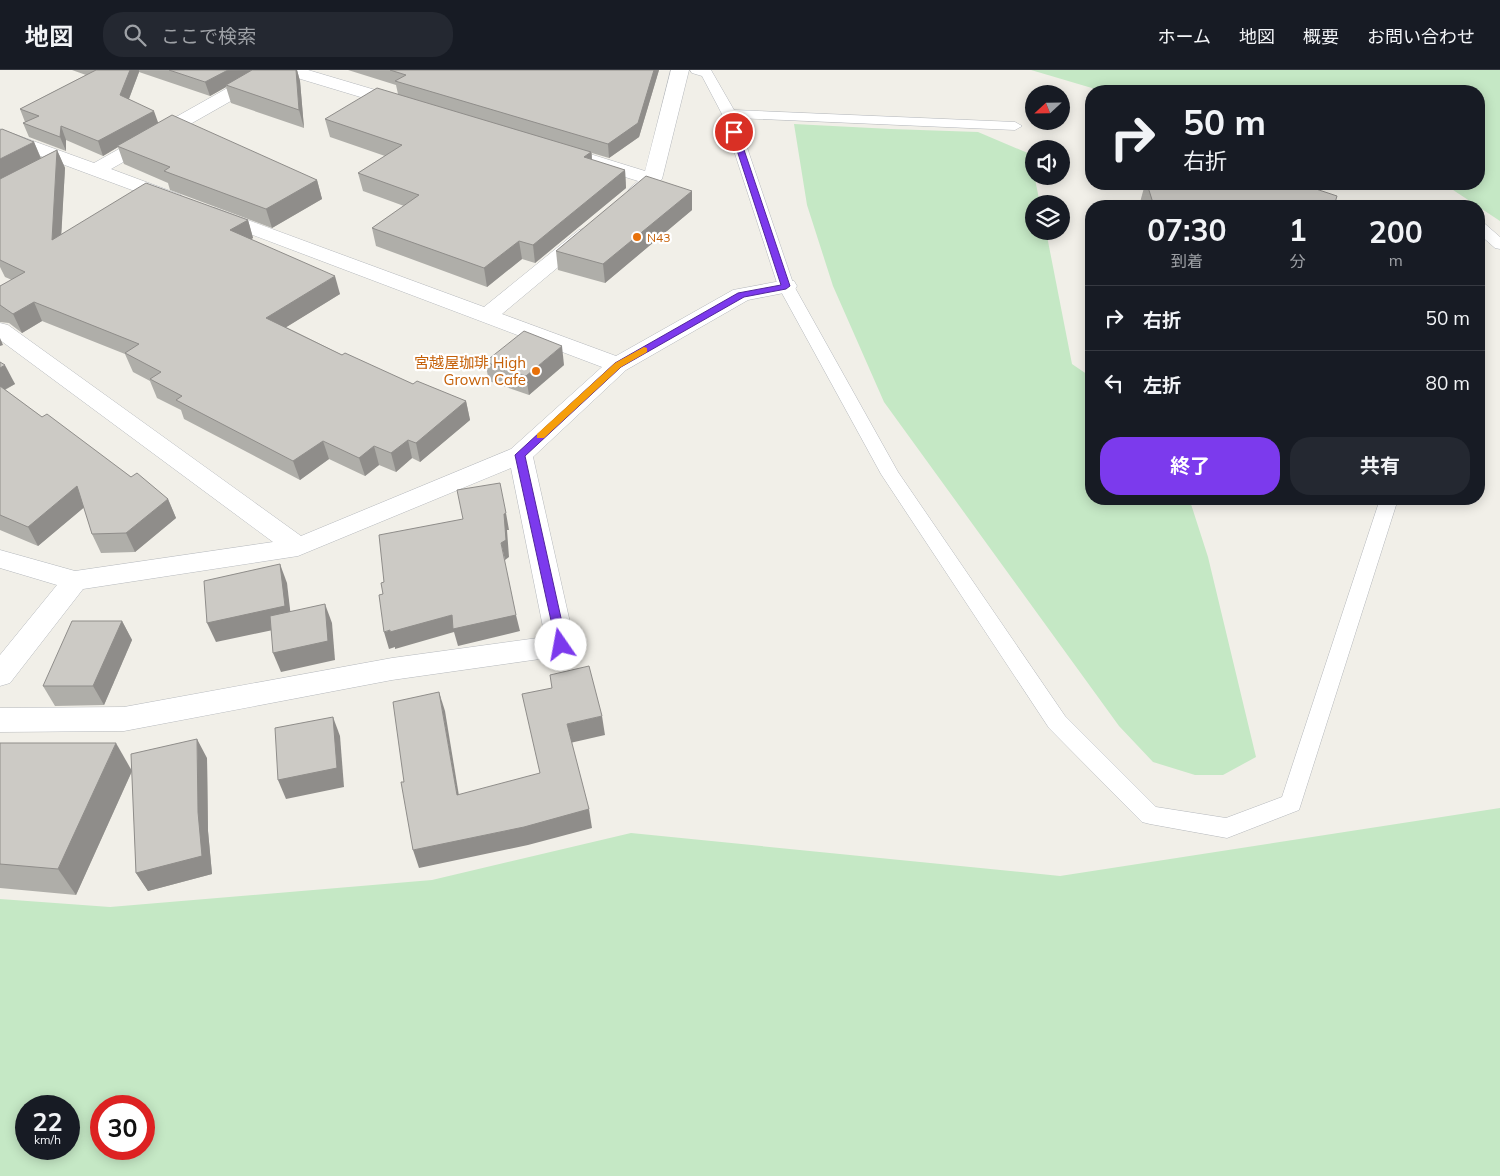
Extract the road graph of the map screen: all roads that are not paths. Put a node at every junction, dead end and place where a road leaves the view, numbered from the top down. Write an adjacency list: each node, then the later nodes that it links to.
1 (273, 70): 12 (street)
2 (290, 70): 5 (street)
3 (680, 70): 13 (street)
4 (696, 70): 6 (lane)
5 (423, 110)
6 (729, 114): 7 (lane); 18 (lane)
7 (1015, 126)
8 (0, 135): 10 (street)
9 (576, 156): 13 (street)
10 (62, 158): 11 (street); 12 (street)
11 (39, 170)
12 (96, 170): 19 (street)
13 (652, 179): 14 (street)
14 (622, 204)
15 (599, 222): 19 (street)
16 (1485, 231): 17 (lane)
17 (1500, 245)
18 (786, 286): 21 (street); 23 (lane)
19 (487, 316): 21 (street)
20 (0, 330): 24 (street)
21 (618, 365): 22 (street)
22 (520, 455): 24 (street); 28 (street)
23 (1387, 505)
24 (298, 547): 26 (street)
25 (0, 559): 26 (street)
26 (75, 581): 27 (street)
27 (0, 675)
28 (0, 720)

